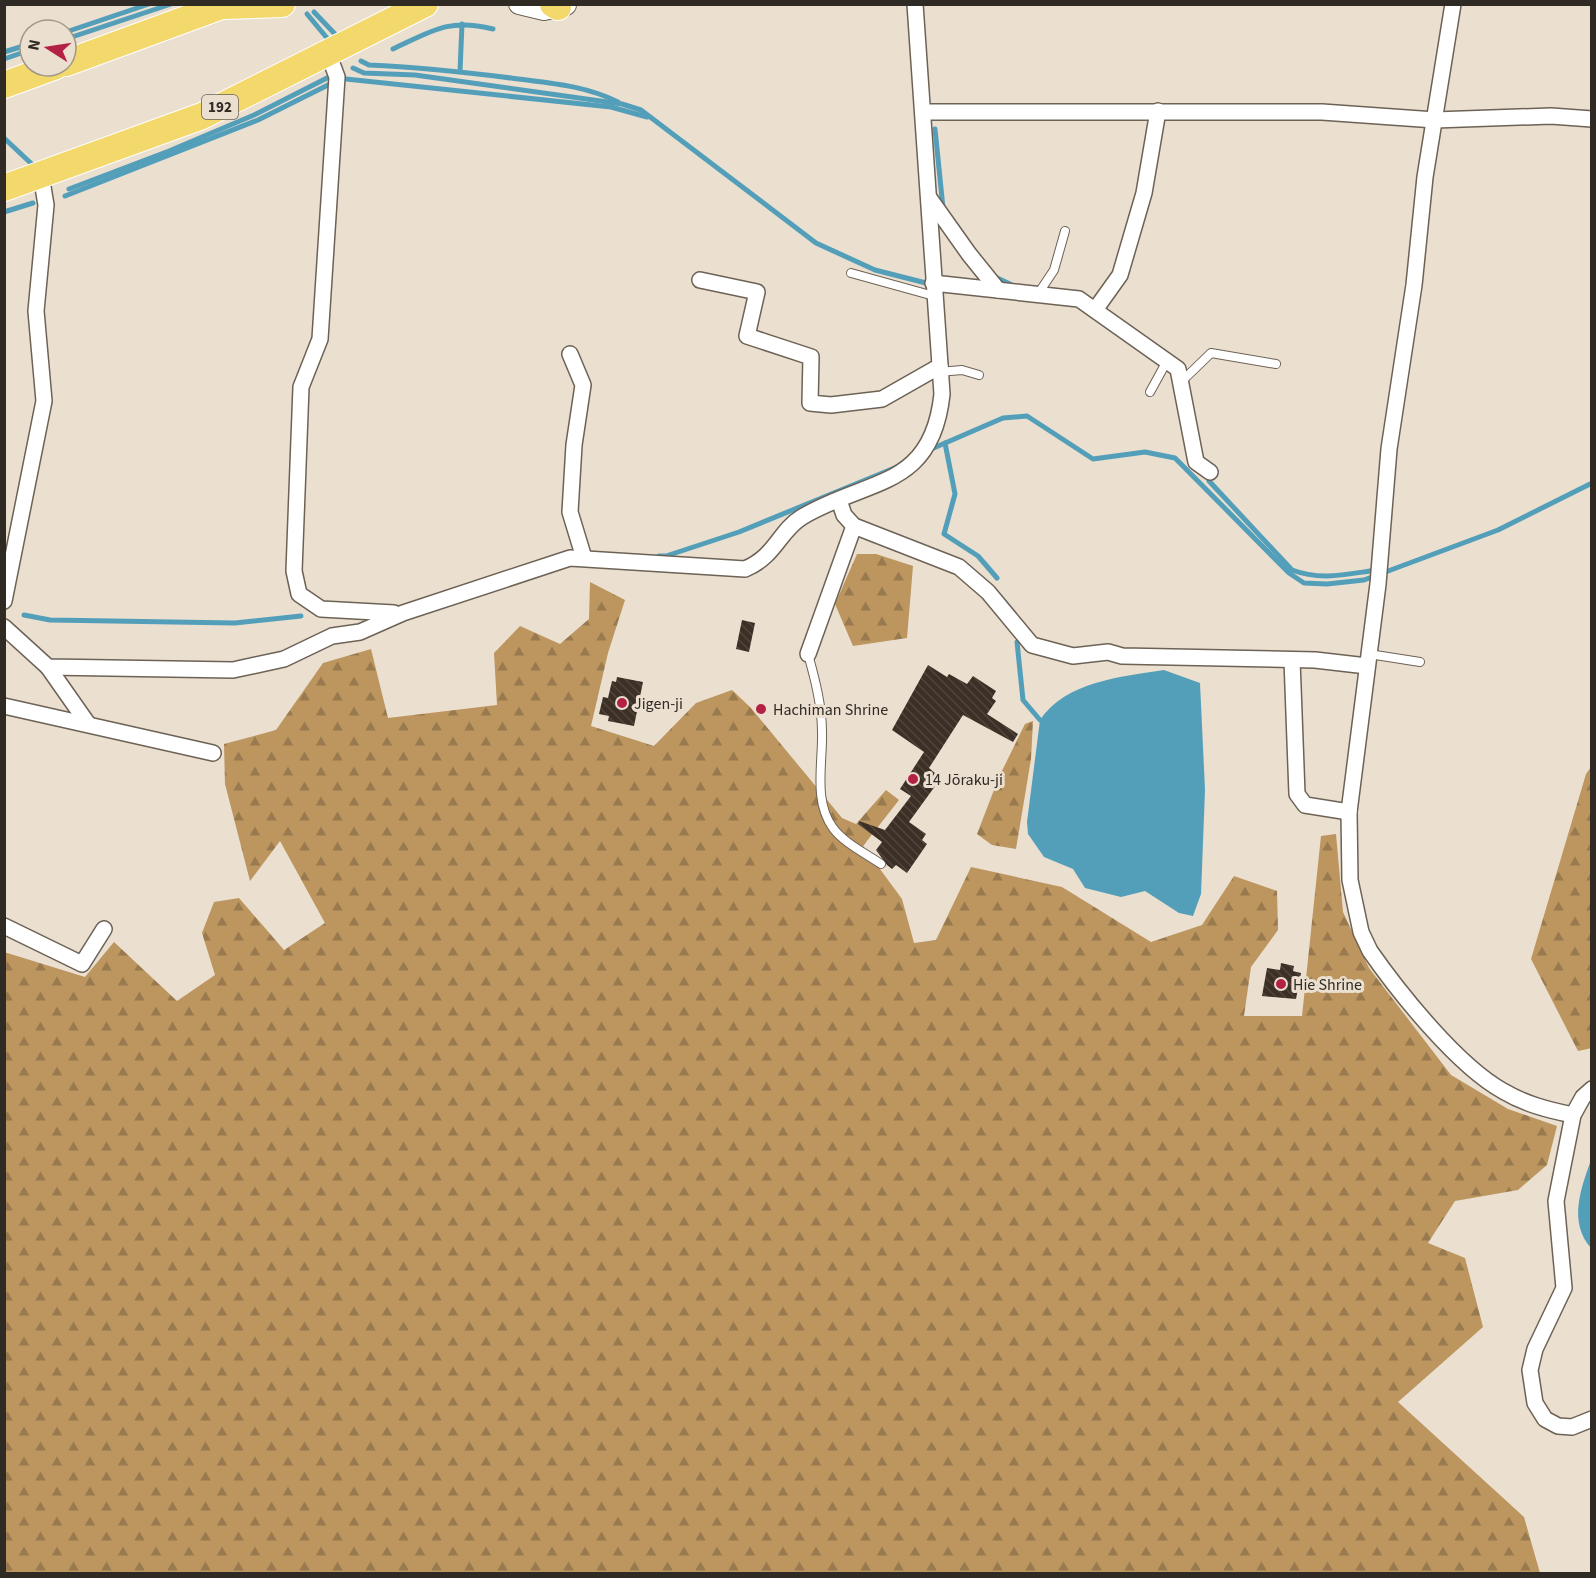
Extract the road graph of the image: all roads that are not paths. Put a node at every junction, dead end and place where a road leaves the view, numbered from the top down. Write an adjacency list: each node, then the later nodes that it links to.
1 (282, 4): 6 (highway)
2 (425, 4): 8 (highway, 192)
3 (519, 4): 7 (street)
4 (915, 4): 13 (street)
5 (1453, 4): 15 (street)
6 (225, 5): 9 (highway)
7 (559, 5)
8 (328, 53): 16 (highway, 192); 38 (street)
9 (78, 59)
10 (23, 78): 11 (highway)
11 (4, 85)
12 (1158, 111): 13 (street); 15 (street); 25 (street)
13 (924, 112): 18 (street)
14 (1592, 119): 15 (street)
15 (1435, 120): 42 (street)
16 (41, 175): 17 (highway, 192); 37 (street)
17 (4, 188)
18 (930, 198): 22 (street); 23 (street)
19 (1065, 231): 24 (lane)
20 (850, 273): 22 (lane)
21 (700, 280): 29 (street)
22 (934, 290): 23 (street); 29 (street)
23 (998, 290): 24 (street)
24 (1038, 294): 25 (street)
25 (1095, 310): 27 (street)
26 (570, 354): 36 (street)
27 (1167, 361): 31 (street); 32 (lane)
28 (1276, 364): 31 (lane)
29 (939, 369): 30 (lane); 34 (street)
30 (979, 375)
31 (1181, 382): 33 (street)
32 (1150, 392)
33 (1210, 472)
34 (839, 501): 35 (street); 36 (street)
35 (854, 526): 40 (street); 41 (street)
36 (584, 558): 38 (street)
37 (4, 601)
38 (403, 613): 44 (street)
39 (4, 627): 44 (street)
40 (808, 654): 49 (lane)
41 (1292, 660): 42 (street); 48 (street)
42 (1368, 660): 43 (lane); 48 (street)
43 (1420, 662)
44 (48, 667): 46 (street)
45 (4, 706): 46 (street)
46 (88, 724): 47 (street)
47 (213, 753)
48 (1349, 812): 53 (street)
49 (881, 864)
50 (4, 926): 51 (street)
51 (104, 929)
52 (1592, 1089): 53 (street)
53 (1573, 1115): 54 (street)
54 (1592, 1419)

